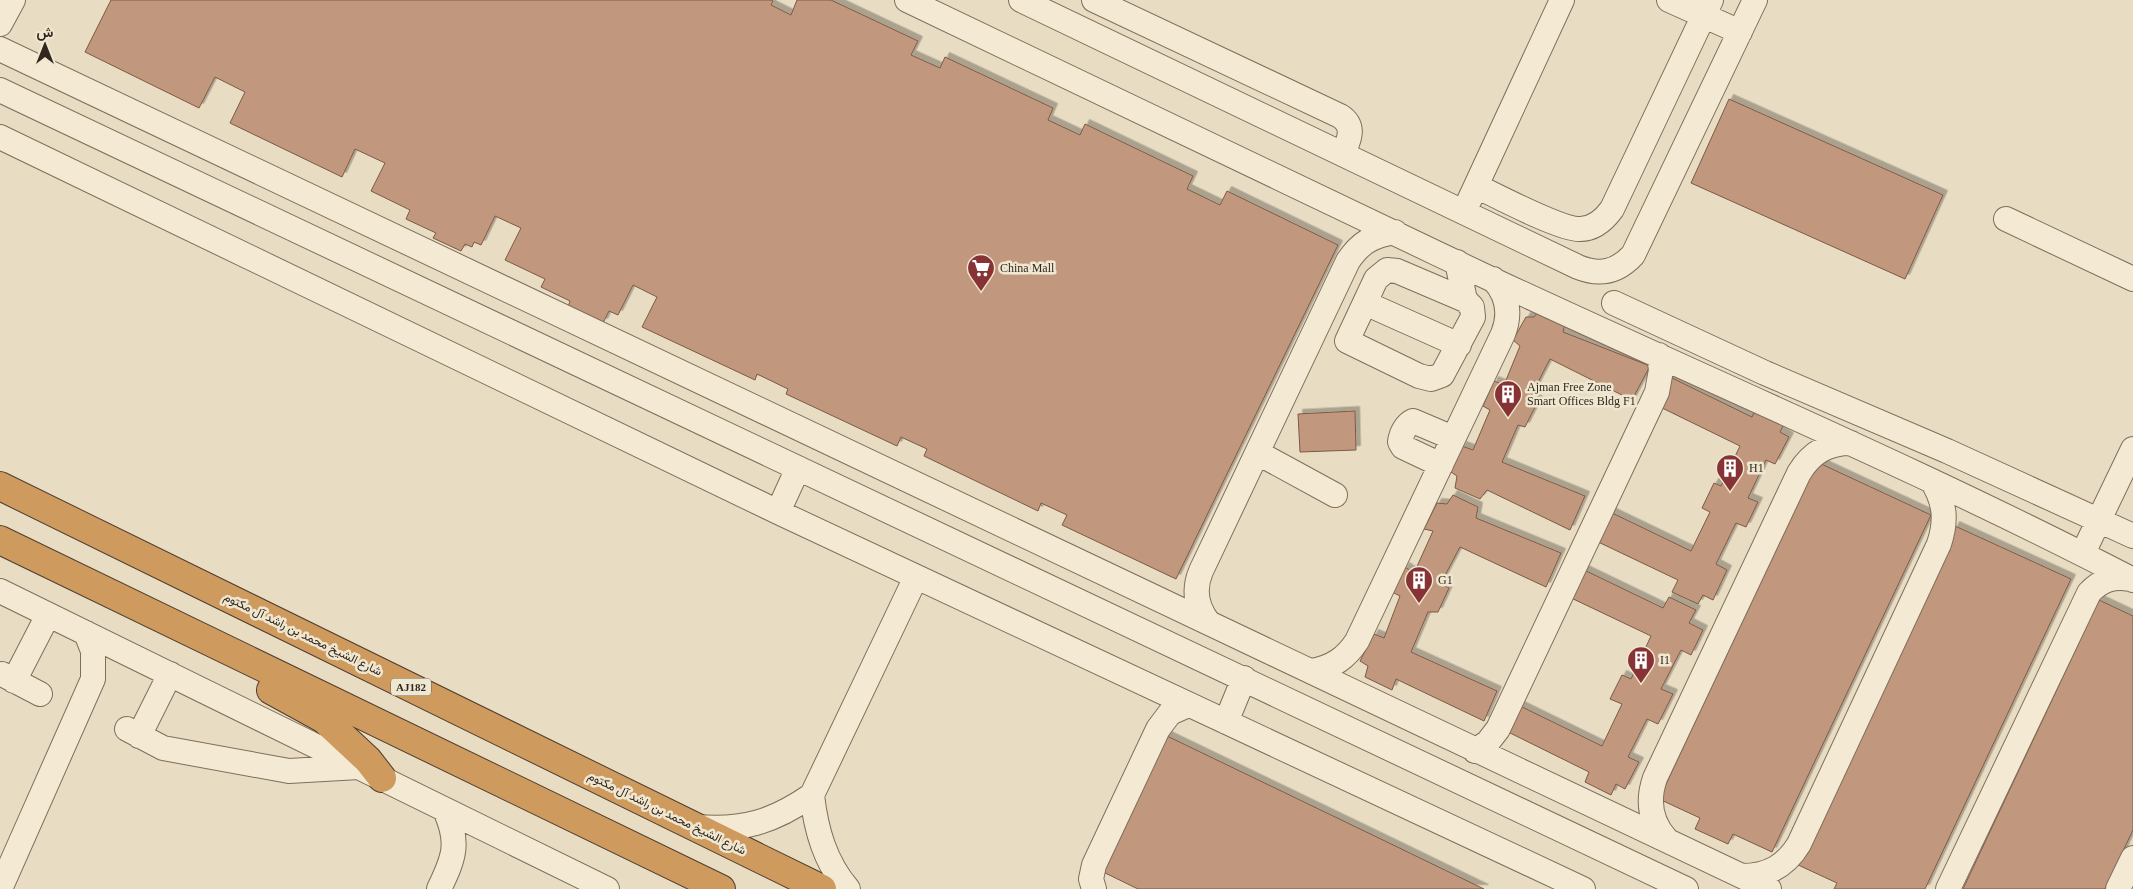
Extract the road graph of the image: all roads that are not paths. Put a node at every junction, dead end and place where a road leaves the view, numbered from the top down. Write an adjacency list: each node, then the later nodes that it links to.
1 (13, 0): 9 (street)
2 (907, 0): 18 (street)
3 (1094, 0): 14 (street)
4 (1562, 0): 15 (street)
5 (1669, 0): 8 (street)
6 (1755, 0): 10 (street)
7 (1024, 1): 14 (street)
8 (1708, 8): 10 (street); 15 (street)
9 (0, 24)
10 (1740, 32): 20 (street)
11 (0, 49): 41 (street)
12 (0, 90): 36 (street)
13 (0, 137): 40 (street)
14 (1343, 154): 16 (street)
15 (1476, 186): 16 (street)
16 (1464, 212): 20 (street)
17 (2006, 219): 22 (street)
18 (1395, 232): 19 (street); 26 (street)
19 (1457, 262): 21 (street); 23 (street)
20 (1607, 272): 25 (street)
21 (1492, 279): 27 (street); 31 (street)
22 (2133, 279)
23 (1464, 300): 24 (street); 29 (street)
24 (1365, 303): 28 (street); 29 (street)
25 (1614, 303): 27 (street); 42 (street)
26 (1318, 327): 28 (street); 34 (street)
27 (1602, 329): 30 (street)
28 (1347, 341): 29 (street)
29 (1459, 345)
30 (1659, 355): 32 (street); 63 (street)
31 (1454, 438): 35 (street); 35 (street)
32 (1851, 443): 37 (street); 69 (street)
33 (2133, 449): 42 (street)
34 (1258, 453): 39 (street); 51 (street)
35 (1441, 464): 55 (street)
36 (798, 468): 40 (street); 46 (street)
37 (1932, 481): 45 (street); 72 (street)
38 (0, 486): 67 (highway, شارع الشيخ محمد بن راشد آل مكتوم / AJ182)
39 (1335, 494)
40 (778, 512): 47 (street)
41 (975, 512): 46 (street); 51 (street)
42 (2099, 519): 43 (street); 45 (street)
43 (2133, 536)
44 (0, 540): 53 (highway)
45 (2083, 553): 48 (street)
46 (1012, 569): 58 (street)
47 (916, 577): 61 (street); 65 (street)
48 (2132, 580): 83 (street)
49 (0, 591): 50 (street)
50 (48, 614): 52 (street); 57 (street)
51 (1209, 623): 55 (street)
52 (86, 633): 54 (street); 59 (street)
53 (224, 648): 64 (highway); 76 (highway)
54 (134, 657): 56 (street); 59 (street)
55 (1312, 671): 63 (street)
56 (170, 674): 64 (street); 64 (street)
57 (7, 677): 60 (street)
58 (1244, 678): 62 (street); 81 (street)
59 (93, 679): 73 (street)
60 (40, 694)
61 (1188, 705): 62 (street); 79 (street)
62 (1226, 722): 80 (street)
63 (1475, 751): 69 (street)
64 (371, 772): 66 (street)
65 (812, 795): 67 (street); 78 (street)
66 (445, 810): 68 (street); 71 (street)
67 (695, 827): 77 (highway, شارع الشيخ محمد بن راشد آل مكتوم / AJ182)
68 (500, 837): 71 (street); 75 (street)
69 (1666, 839): 72 (street)
70 (2133, 858): 84 (street)
71 (453, 859): 74 (street)
72 (1742, 876): 82 (street)
73 (0, 889)
74 (439, 889)
75 (607, 889)
76 (721, 889)
77 (822, 889)
78 (848, 889)
79 (1094, 889)
80 (1582, 889)
81 (1686, 889)
82 (1769, 889)
83 (1948, 889)
84 (2118, 889)

